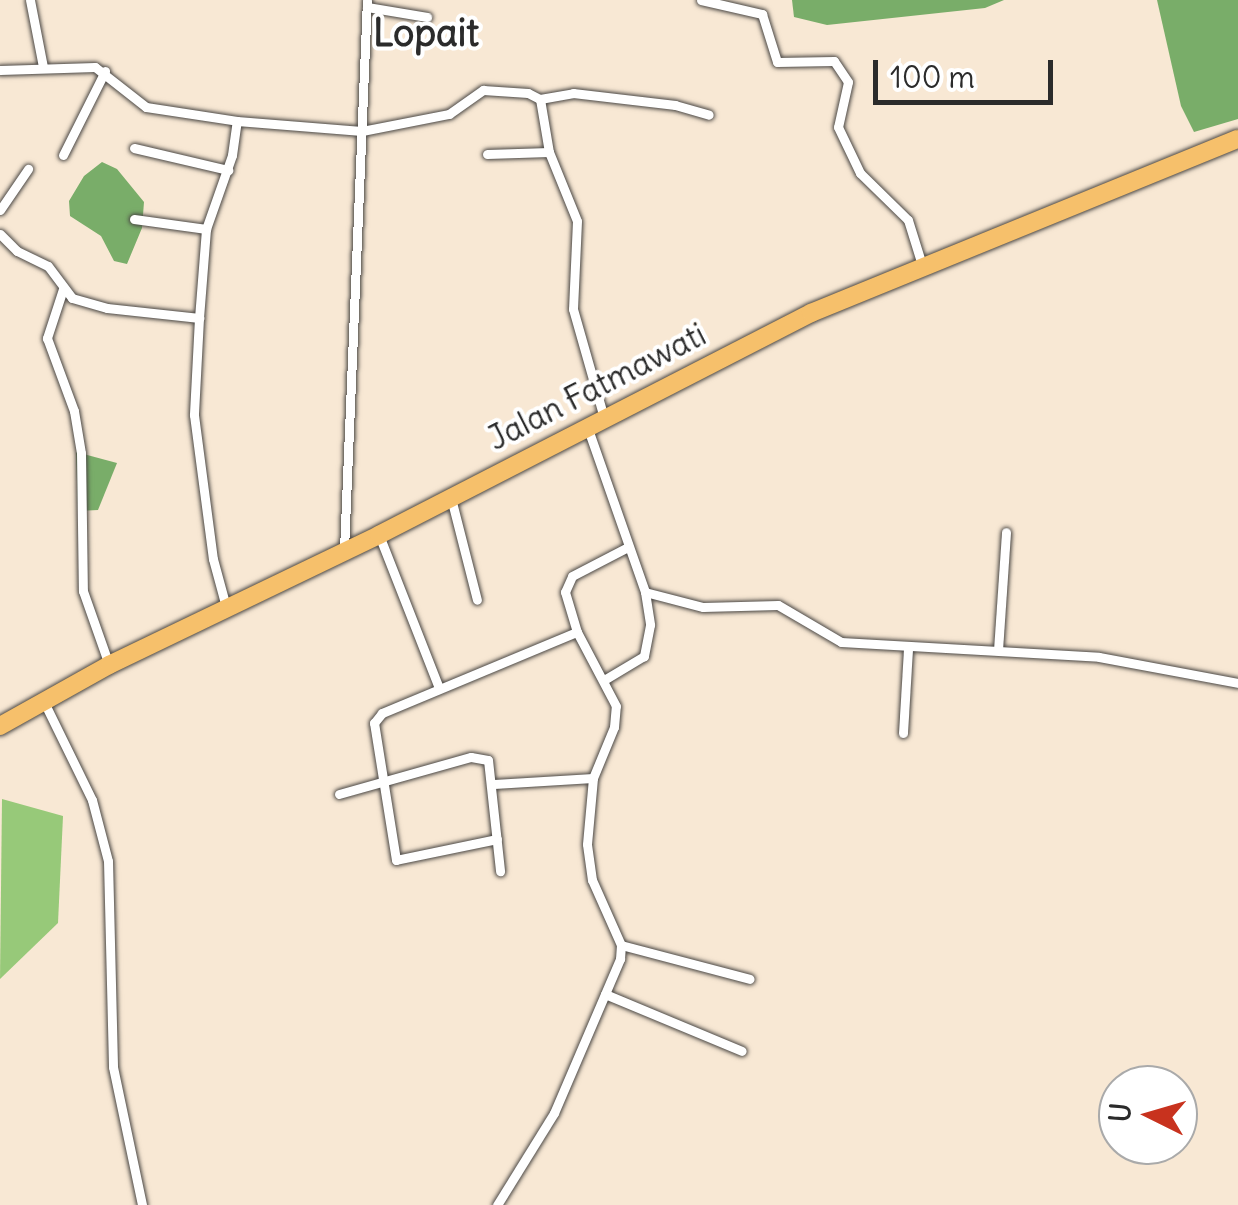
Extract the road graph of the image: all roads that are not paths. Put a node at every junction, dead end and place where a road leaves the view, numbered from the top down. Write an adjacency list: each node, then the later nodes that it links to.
1 (30, 0): 5 (street)
2 (701, 0): 23 (street)
3 (367, 4): 4 (street); 11 (street)
4 (427, 17)
5 (43, 67): 6 (street); 7 (street)
6 (0, 70)
7 (105, 71): 10 (street); 16 (street)
8 (540, 99): 9 (street); 11 (street); 14 (street)
9 (709, 115)
10 (236, 121): 11 (street); 18 (street)
11 (362, 131): 31 (street)
12 (1238, 139): 23 (highway, Jalan Fatmawati)
13 (134, 148): 18 (street)
14 (549, 152): 15 (street); 26 (street)
15 (487, 154)
16 (64, 155)
17 (28, 169): 19 (street)
18 (228, 170): 21 (street)
19 (0, 210)
20 (134, 218): 21 (street)
21 (206, 229): 25 (street)
22 (0, 234): 24 (street)
23 (922, 265): 26 (highway, Jalan Fatmawati)
24 (63, 289): 25 (street); 38 (street)
25 (199, 318): 34 (street)
26 (595, 422): 27 (highway, Jalan Fatmawati); 30 (street)
27 (450, 496): 29 (highway, Jalan Fatmawati); 33 (street)
28 (1006, 532): 37 (street)
29 (379, 535): 31 (highway, Jalan Fatmawati); 41 (street)
30 (628, 547): 32 (street); 35 (street)
31 (344, 550): 34 (highway, Jalan Fatmawati)
32 (645, 592): 36 (street); 39 (street)
33 (477, 600)
34 (226, 610): 38 (highway, Jalan Fatmawati)
35 (576, 632): 39 (street); 41 (street)
36 (908, 648): 37 (street); 44 (street)
37 (998, 650): 40 (street)
38 (109, 665): 42 (highway, Jalan Fatmawati)
39 (604, 680): 45 (street)
40 (1238, 684)
41 (439, 688): 46 (street)
42 (44, 702): 43 (highway, Jalan Fatmawati); 55 (street)
43 (0, 726)
44 (903, 732)
45 (593, 778): 47 (street); 51 (street)
46 (383, 784): 47 (street); 48 (street); 49 (street)
47 (494, 784): 49 (street)
48 (338, 794)
49 (497, 839): 50 (street)
50 (500, 872)
51 (621, 945): 52 (street); 53 (street)
52 (750, 979)
53 (605, 994): 54 (street); 56 (street)
54 (742, 1051)
55 (142, 1205)
56 (497, 1205)

